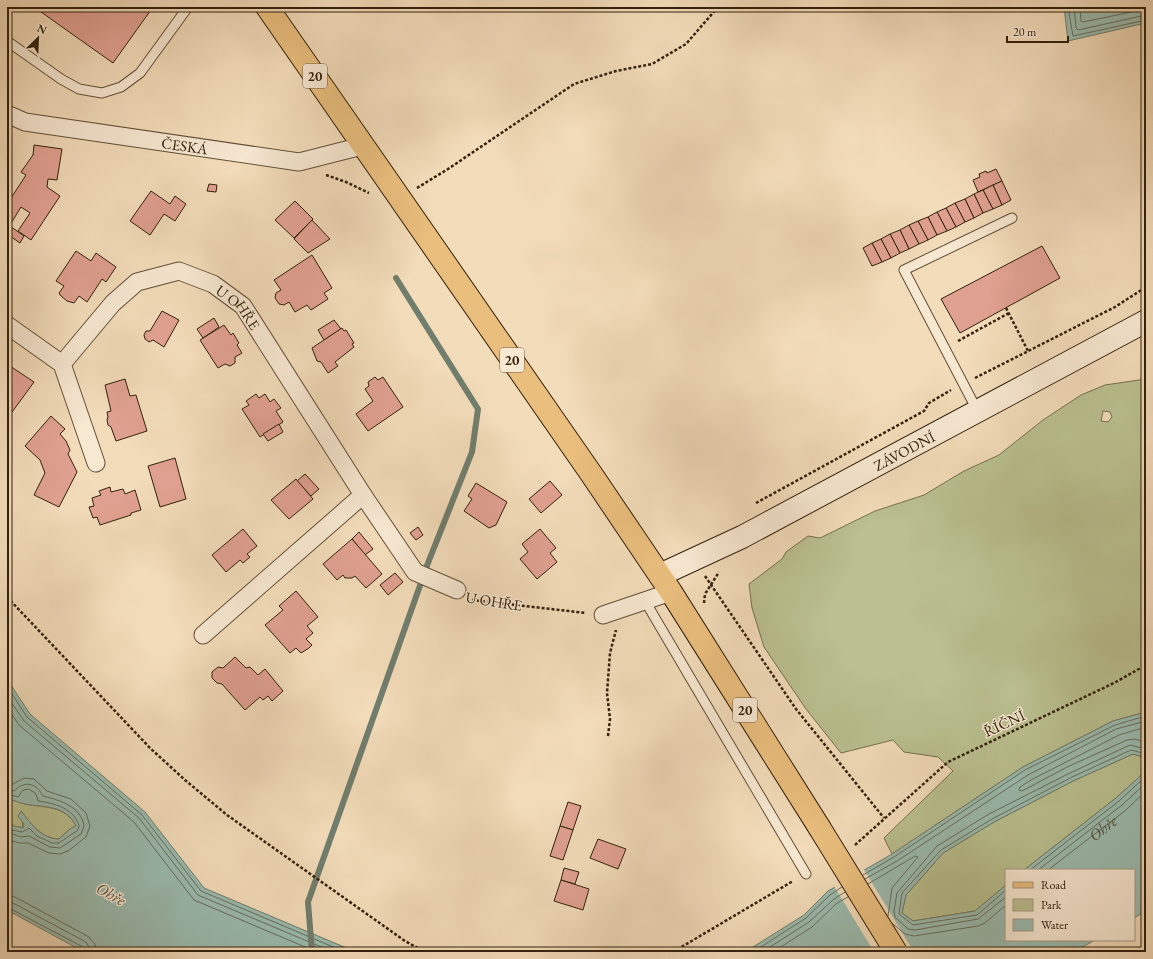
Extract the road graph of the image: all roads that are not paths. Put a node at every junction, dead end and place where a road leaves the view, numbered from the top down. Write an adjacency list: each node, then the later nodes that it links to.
1 (188, 7): 3 (lane)
2 (267, 7): 5 (main road, 20)
3 (7, 41)
4 (7, 114): 5 (street, ČESKÁ)
5 (362, 146): 13 (main road, 20)
6 (1012, 218): 10 (lane)
7 (1146, 321): 10 (street, ZÁVODNÍ)
8 (7, 325): 9 (street)
9 (62, 364): 11 (street); 12 (street, U OHŘE)
10 (978, 412): 13 (street, ZÁVODNÍ)
11 (96, 463)
12 (363, 495): 14 (street, U OHŘE); 17 (street)
13 (665, 584): 15 (street); 19 (main road, 20, bridge)
14 (457, 590)
15 (645, 601): 16 (street); 18 (lane)
16 (603, 615)
17 (203, 635)
18 (806, 874)
19 (896, 952)

